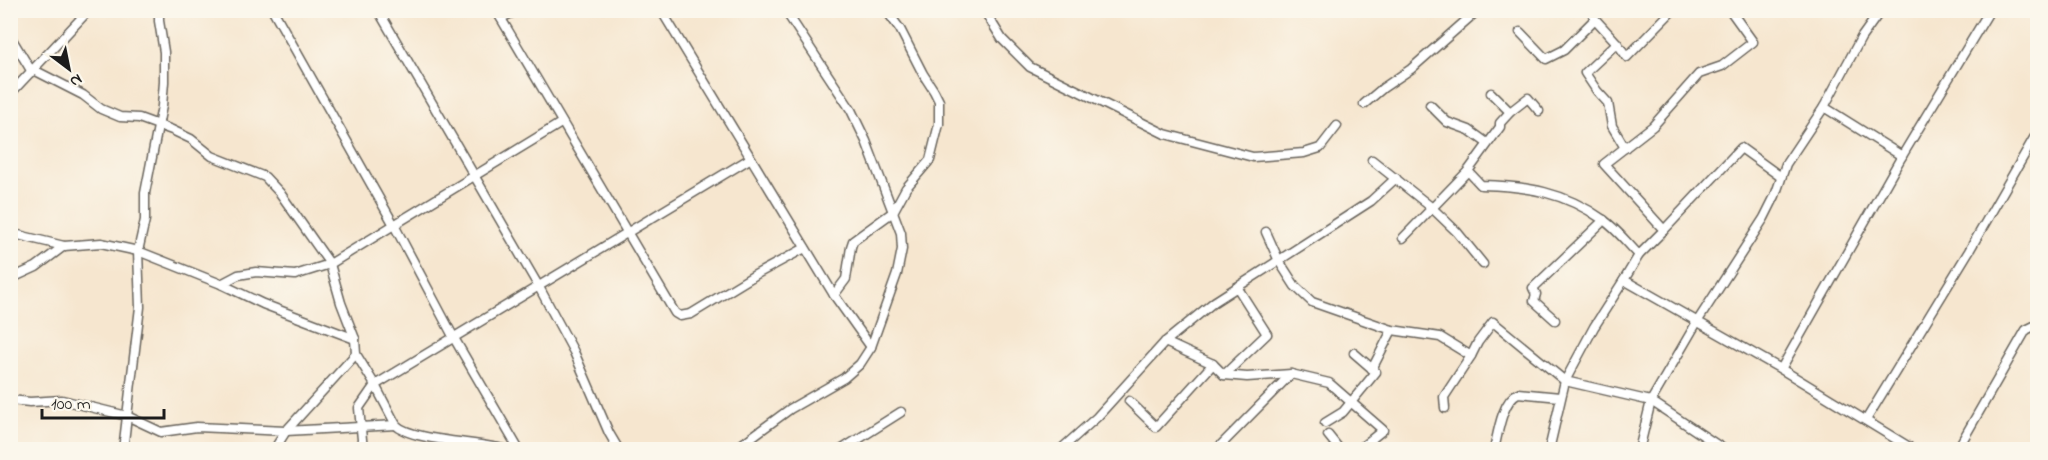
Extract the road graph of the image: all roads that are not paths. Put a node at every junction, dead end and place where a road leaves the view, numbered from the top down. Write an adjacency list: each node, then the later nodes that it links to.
1 (89, 10): 21 (street)
2 (159, 10): 30 (street)
3 (273, 10): 45 (street)
4 (378, 10): 39 (street)
5 (518, 10): 15 (street)
6 (661, 10): 36 (street)
7 (785, 10): 43 (street)
8 (886, 10): 43 (street)
9 (984, 10): 31 (street)
10 (1478, 10): 24 (street)
11 (1673, 10): 20 (street)
12 (1742, 10): 16 (street)
13 (1881, 10): 26 (street)
14 (1990, 10): 35 (street)
15 (498, 14): 29 (street)
16 (1732, 14): 34 (street)
17 (1593, 15): 18 (street); 20 (street)
18 (1520, 32)
19 (10, 36): 21 (street)
20 (1617, 43): 34 (street)
21 (32, 70): 23 (street); 30 (street)
22 (1491, 93): 28 (street)
23 (10, 94)
24 (1364, 104)
25 (1430, 105): 33 (street)
26 (1824, 107): 35 (street); 40 (street)
27 (1539, 111): 28 (street)
28 (1510, 112): 33 (street)
29 (561, 123): 39 (street); 48 (street)
30 (157, 124): 53 (street); 56 (street)
31 (1337, 126)
32 (2037, 135): 90 (street)
33 (1487, 143): 38 (street)
34 (1625, 148): 46 (street)
35 (1902, 156): 77 (street)
36 (751, 158): 48 (street); 52 (street)
37 (1372, 160): 41 (street)
38 (1468, 171): 42 (street); 44 (street)
39 (474, 176): 45 (street); 61 (street)
40 (1781, 177): 46 (street); 65 (street)
41 (1396, 178): 42 (street); 55 (street)
42 (1431, 207): 50 (street); 57 (street)
43 (893, 212): 63 (street); 71 (street)
44 (1604, 220): 54 (street); 64 (street)
45 (394, 225): 56 (street); 68 (street)
46 (1664, 230): 54 (street)
47 (1266, 232): 55 (street)
48 (628, 233): 52 (street); 61 (street)
49 (10, 234): 51 (street)
50 (1403, 238)
51 (64, 246): 53 (street); 58 (street)
52 (805, 248): 63 (street)
53 (138, 251): 60 (street); 89 (street)
54 (1639, 255): 59 (street)
55 (1279, 261): 62 (street); 67 (street)
56 (330, 264): 60 (street); 69 (street)
57 (1483, 264)
58 (10, 279)
59 (1624, 280): 65 (street); 80 (street)
60 (220, 284): 69 (street)
61 (539, 287): 68 (street); 102 (street)
62 (1238, 287): 70 (street); 79 (street)
63 (834, 295): 71 (street)
64 (1555, 320)
65 (1697, 322): 77 (street); 84 (street)
66 (2037, 324): 114 (street)
67 (1392, 330): 74 (street); 76 (street)
68 (454, 338): 81 (street); 101 (street)
69 (355, 339): 72 (street)
70 (1165, 342): 75 (street); 105 (street)
71 (871, 347): 103 (street)
72 (356, 354): 81 (street); 94 (street)
73 (1354, 354): 76 (street)
74 (1471, 356): 80 (street); 87 (street)
75 (1213, 364): 79 (street); 85 (street)
76 (1372, 369): 86 (street)
77 (1781, 369): 90 (street)
78 (1291, 374): 79 (street); 86 (street); 106 (street)
79 (1224, 375)
80 (1565, 381): 82 (street); 84 (street)
81 (375, 384): 92 (street); 93 (street)
82 (1560, 398): 109 (street); 110 (street)
83 (10, 400): 89 (street)
84 (1651, 400): 111 (street); 112 (street)
85 (1129, 401)
86 (1351, 402): 91 (street); 108 (street)
87 (1445, 408)
88 (901, 412): 104 (street)
89 (127, 416): 94 (street); 97 (street)
90 (1866, 420): 113 (street)
91 (1325, 423)
92 (396, 425): 93 (street); 96 (street)
93 (359, 427): 94 (street); 99 (street)
94 (286, 430): 98 (street)
95 (1328, 435): 107 (street)
96 (489, 447): 100 (street)
97 (123, 450)
98 (274, 450)
99 (363, 450)
100 (507, 450)
101 (519, 450)
102 (619, 450)
103 (734, 450)
104 (841, 450)
105 (1059, 450)
106 (1216, 450)
107 (1340, 450)
108 (1358, 450)
109 (1494, 450)
110 (1549, 450)
111 (1640, 450)
112 (1725, 450)
113 (1914, 450)
114 (1957, 450)

